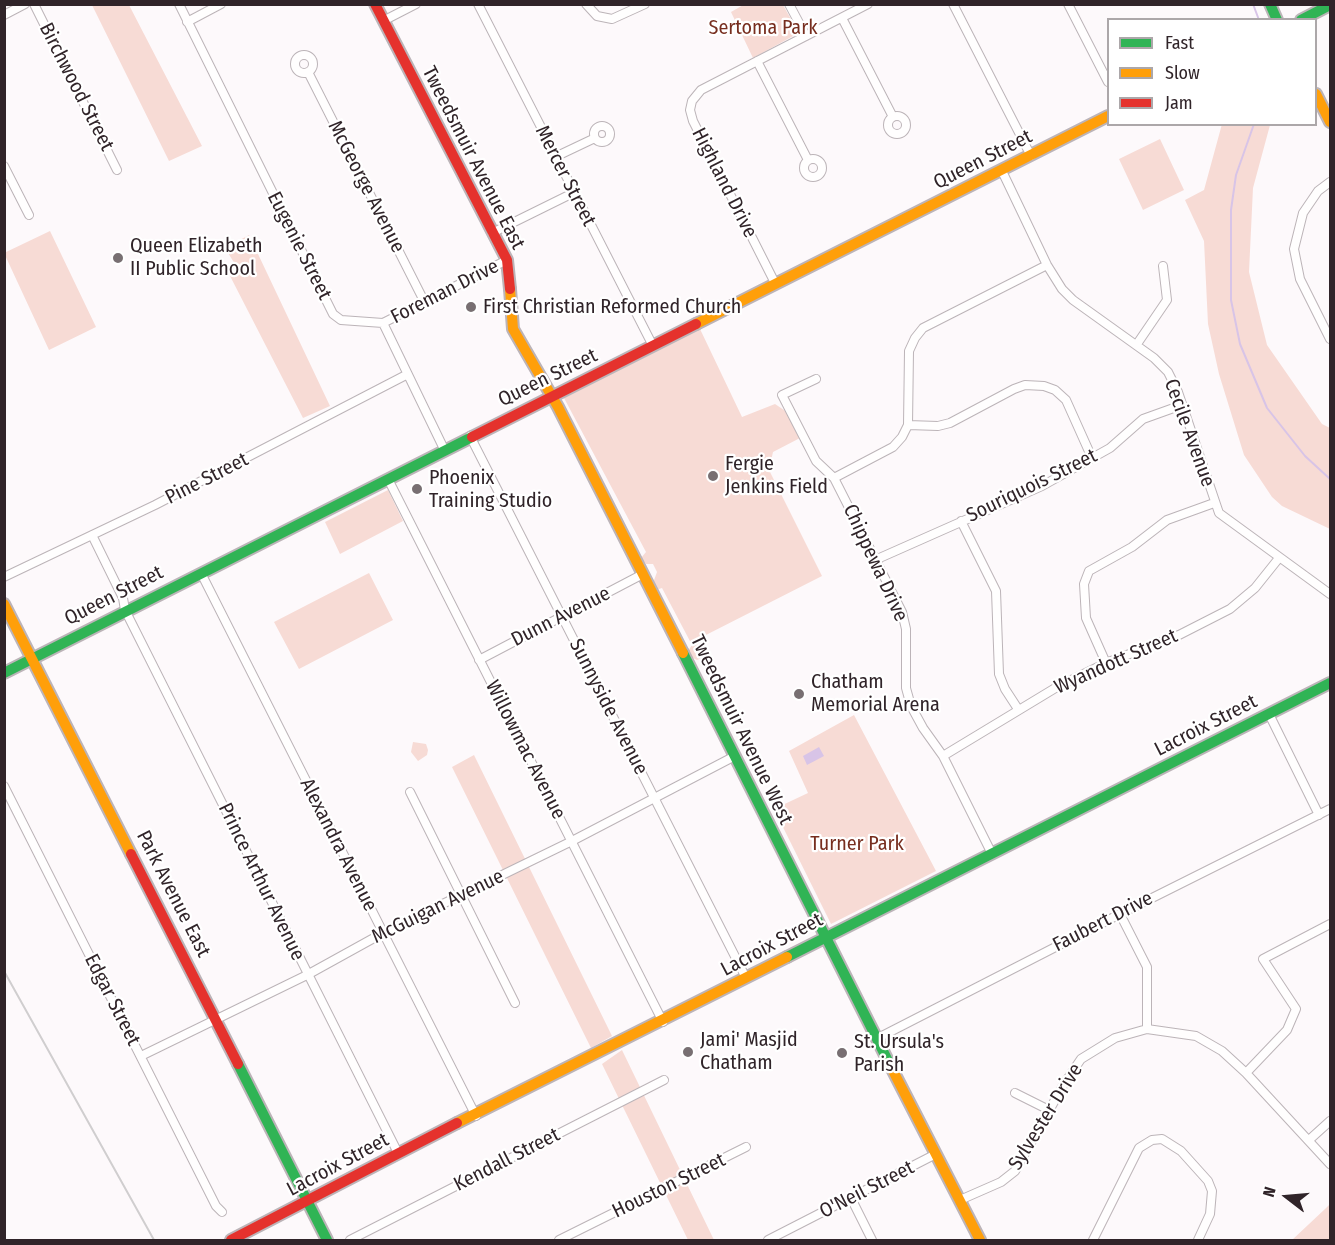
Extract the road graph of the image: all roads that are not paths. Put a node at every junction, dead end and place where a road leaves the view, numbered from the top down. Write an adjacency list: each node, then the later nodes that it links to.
1 (25, 4): 16 (street)
2 (34, 4): 35 (street, Birchwood Street)
3 (179, 4): 21 (street, Eugenie Street)
4 (221, 4): 21 (street)
5 (375, 4): 20 (street, Tweedsmuir Avenue East)
6 (416, 4): 20 (street)
7 (478, 4): 32 (street, Mercer Street)
8 (586, 4): 9 (street)
9 (645, 4)
10 (789, 4): 22 (street)
11 (868, 4): 17 (street, Highland Drive)
12 (953, 4): 31 (street)
13 (1068, 4): 25 (street)
14 (1270, 4): 18 (street)
15 (1330, 5): 19 (street)
16 (4, 15)
17 (842, 18): 22 (street, Highland Drive); 27 (street)
18 (1276, 18)
19 (1305, 18)
20 (384, 21): 40 (street, Tweedsmuir Avenue East)
21 (187, 22): 46 (street, Eugenie Street)
22 (806, 36): 23 (street, Highland Drive)
23 (757, 61): 33 (street); 44 (street, Highland Drive)
24 (308, 72): 45 (street, McGeorge Avenue)
25 (1107, 80)
26 (1317, 96): 29 (street)
27 (893, 117)
28 (1107, 117): 31 (street, Queen Street)
29 (1330, 122)
30 (595, 138): 32 (street)
31 (1031, 156): 36 (street, Queen Street)
32 (555, 157): 38 (street, Mercer Street)
33 (808, 160)
34 (4, 166): 39 (street)
35 (117, 170)
36 (1002, 171): 42 (street, Cecile Avenue); 44 (street, Queen Street)
37 (1330, 182): 47 (street)
38 (573, 193): 40 (street); 49 (street, Mercer Street)
39 (29, 215)
40 (492, 232): 41 (street, Tweedsmuir Avenue East)
41 (507, 260): 45 (street, Foreman Drive); 52 (street, Tweedsmuir Avenue East)
42 (1047, 265): 48 (street, Cecile Avenue); 54 (street)
43 (1163, 266): 48 (street)
44 (775, 283): 49 (street, Queen Street)
45 (424, 302): 46 (street, Foreman Drive)
46 (383, 323): 50 (street)
47 (1330, 339)
48 (1137, 344): 53 (street, Cecile Avenue)
49 (653, 346): 52 (street, Queen Street)
50 (406, 375): 56 (street); 62 (street, Pine Street)
51 (816, 379): 58 (street, Chippewa Drive)
52 (551, 397): 55 (street, Queen Street); 66 (street, Tweedsmuir Avenue West)
53 (1182, 405): 57 (street, Souriquois Street); 60 (street, Cecile Avenue)
54 (908, 425): 57 (street); 58 (street)
55 (470, 436): 56 (street, Queen Street); 71 (street, Sunnyside Avenue)
56 (444, 449): 59 (street, Queen Street)
57 (1092, 458): 61 (street, Souriquois Street)
58 (834, 478): 64 (street, Chippewa Drive)
59 (388, 479): 65 (street, Queen Street); 73 (street, Willowmac Avenue)
60 (1214, 502): 63 (street, Cecile Avenue); 74 (street)
61 (961, 521): 64 (street, Souriquois Street); 77 (street)
62 (92, 536): 67 (street, Pine Street); 70 (street, Prince Arthur Avenue)
63 (1279, 558): 68 (street, Cecile Avenue); 74 (street, Wyandott Street)
64 (875, 560): 80 (street, Chippewa Drive)
65 (201, 573): 70 (street, Queen Street); 91 (street, Alexandra Avenue)
66 (643, 574): 71 (street, Dunn Avenue); 79 (street, Tweedsmuir Avenue West)
67 (4, 577)
68 (1330, 594)
69 (4, 604): 72 (street, Park Avenue East)
70 (125, 610): 72 (street, Queen Street); 93 (street, Prince Arthur Avenue)
71 (562, 616): 73 (street, Dunn Avenue); 83 (street, Sunnyside Avenue)
72 (30, 660): 75 (street, Queen Street); 96 (street, Park Avenue East)
73 (479, 660): 86 (street, Willowmac Avenue)
74 (1106, 663): 77 (street, Wyandott Street)
75 (4, 673)
76 (1330, 683): 78 (street, Lacroix Street)
77 (1018, 709): 80 (street, Wyandott Street)
78 (1269, 714): 85 (street); 87 (street, Lacroix Street)
79 (735, 756): 83 (street, McGuigan Avenue); 92 (street, Tweedsmuir Avenue West)
80 (943, 756): 87 (street, Chippewa Drive)
81 (4, 786): 100 (street, Edgar Street)
82 (410, 792): 88 (street)
83 (654, 799): 86 (street, McGuigan Avenue); 94 (street, Sunnyside Avenue)
84 (1330, 810): 85 (street, Faubert Drive)
85 (1319, 815): 89 (street, Faubert Drive)
86 (572, 841): 88 (street, McGuigan Avenue); 97 (street, Willowmac Avenue)
87 (992, 854): 92 (street, Lacroix Street)
88 (462, 895): 91 (street, McGuigan Avenue); 95 (street)
89 (1120, 914): 98 (street); 99 (street, Faubert Drive)
90 (1330, 924): 101 (street)
91 (383, 933): 93 (street, McGuigan Avenue); 105 (street, Alexandra Avenue)
92 (824, 937): 94 (street, Lacroix Street); 99 (street, Tweedsmuir Avenue West)
93 (308, 975): 96 (street, McGuigan Avenue); 109 (street, Prince Arthur Avenue)
94 (746, 978): 97 (street, Lacroix Street)
95 (515, 1003)
96 (215, 1019): 100 (street, McGuigan Avenue); 114 (street, Park Avenue East)
97 (663, 1022): 105 (street, Lacroix Street)
98 (1147, 1029): 101 (street, Sylvester Drive); 104 (street, Sylvester Drive)
99 (878, 1038): 110 (street, Tweedsmuir Avenue West)
100 (141, 1056): 115 (street, Edgar Street)
101 (1246, 1073): 107 (street, Sylvester Drive)
102 (664, 1080): 118 (street, Kendall Street)
103 (1015, 1093): 104 (street)
104 (1049, 1110): 113 (street, Sylvester Drive)
105 (476, 1116): 109 (street, Lacroix Street)
106 (1330, 1121): 107 (street)
107 (1309, 1140): 111 (street, Sylvester Drive)
108 (746, 1147): 119 (street, Houston Street)
109 (398, 1153): 114 (street, Lacroix Street)
110 (934, 1155): 112 (street, O'Neil Street); 113 (street, Tweedsmuir Avenue West)
111 (1330, 1164)
112 (851, 1198): 120 (street, O'Neil Street); 121 (street)
113 (960, 1200): 122 (street, Tweedsmuir Avenue West)
114 (306, 1202): 116 (street, Lacroix Street); 117 (street, Park Avenue East)
115 (222, 1212)
116 (231, 1240)
117 (327, 1240)
118 (350, 1240)
119 (559, 1240)
120 (768, 1240)
121 (872, 1240)
122 (980, 1240)
123 (1093, 1240): 124 (street)
124 (1198, 1240)

